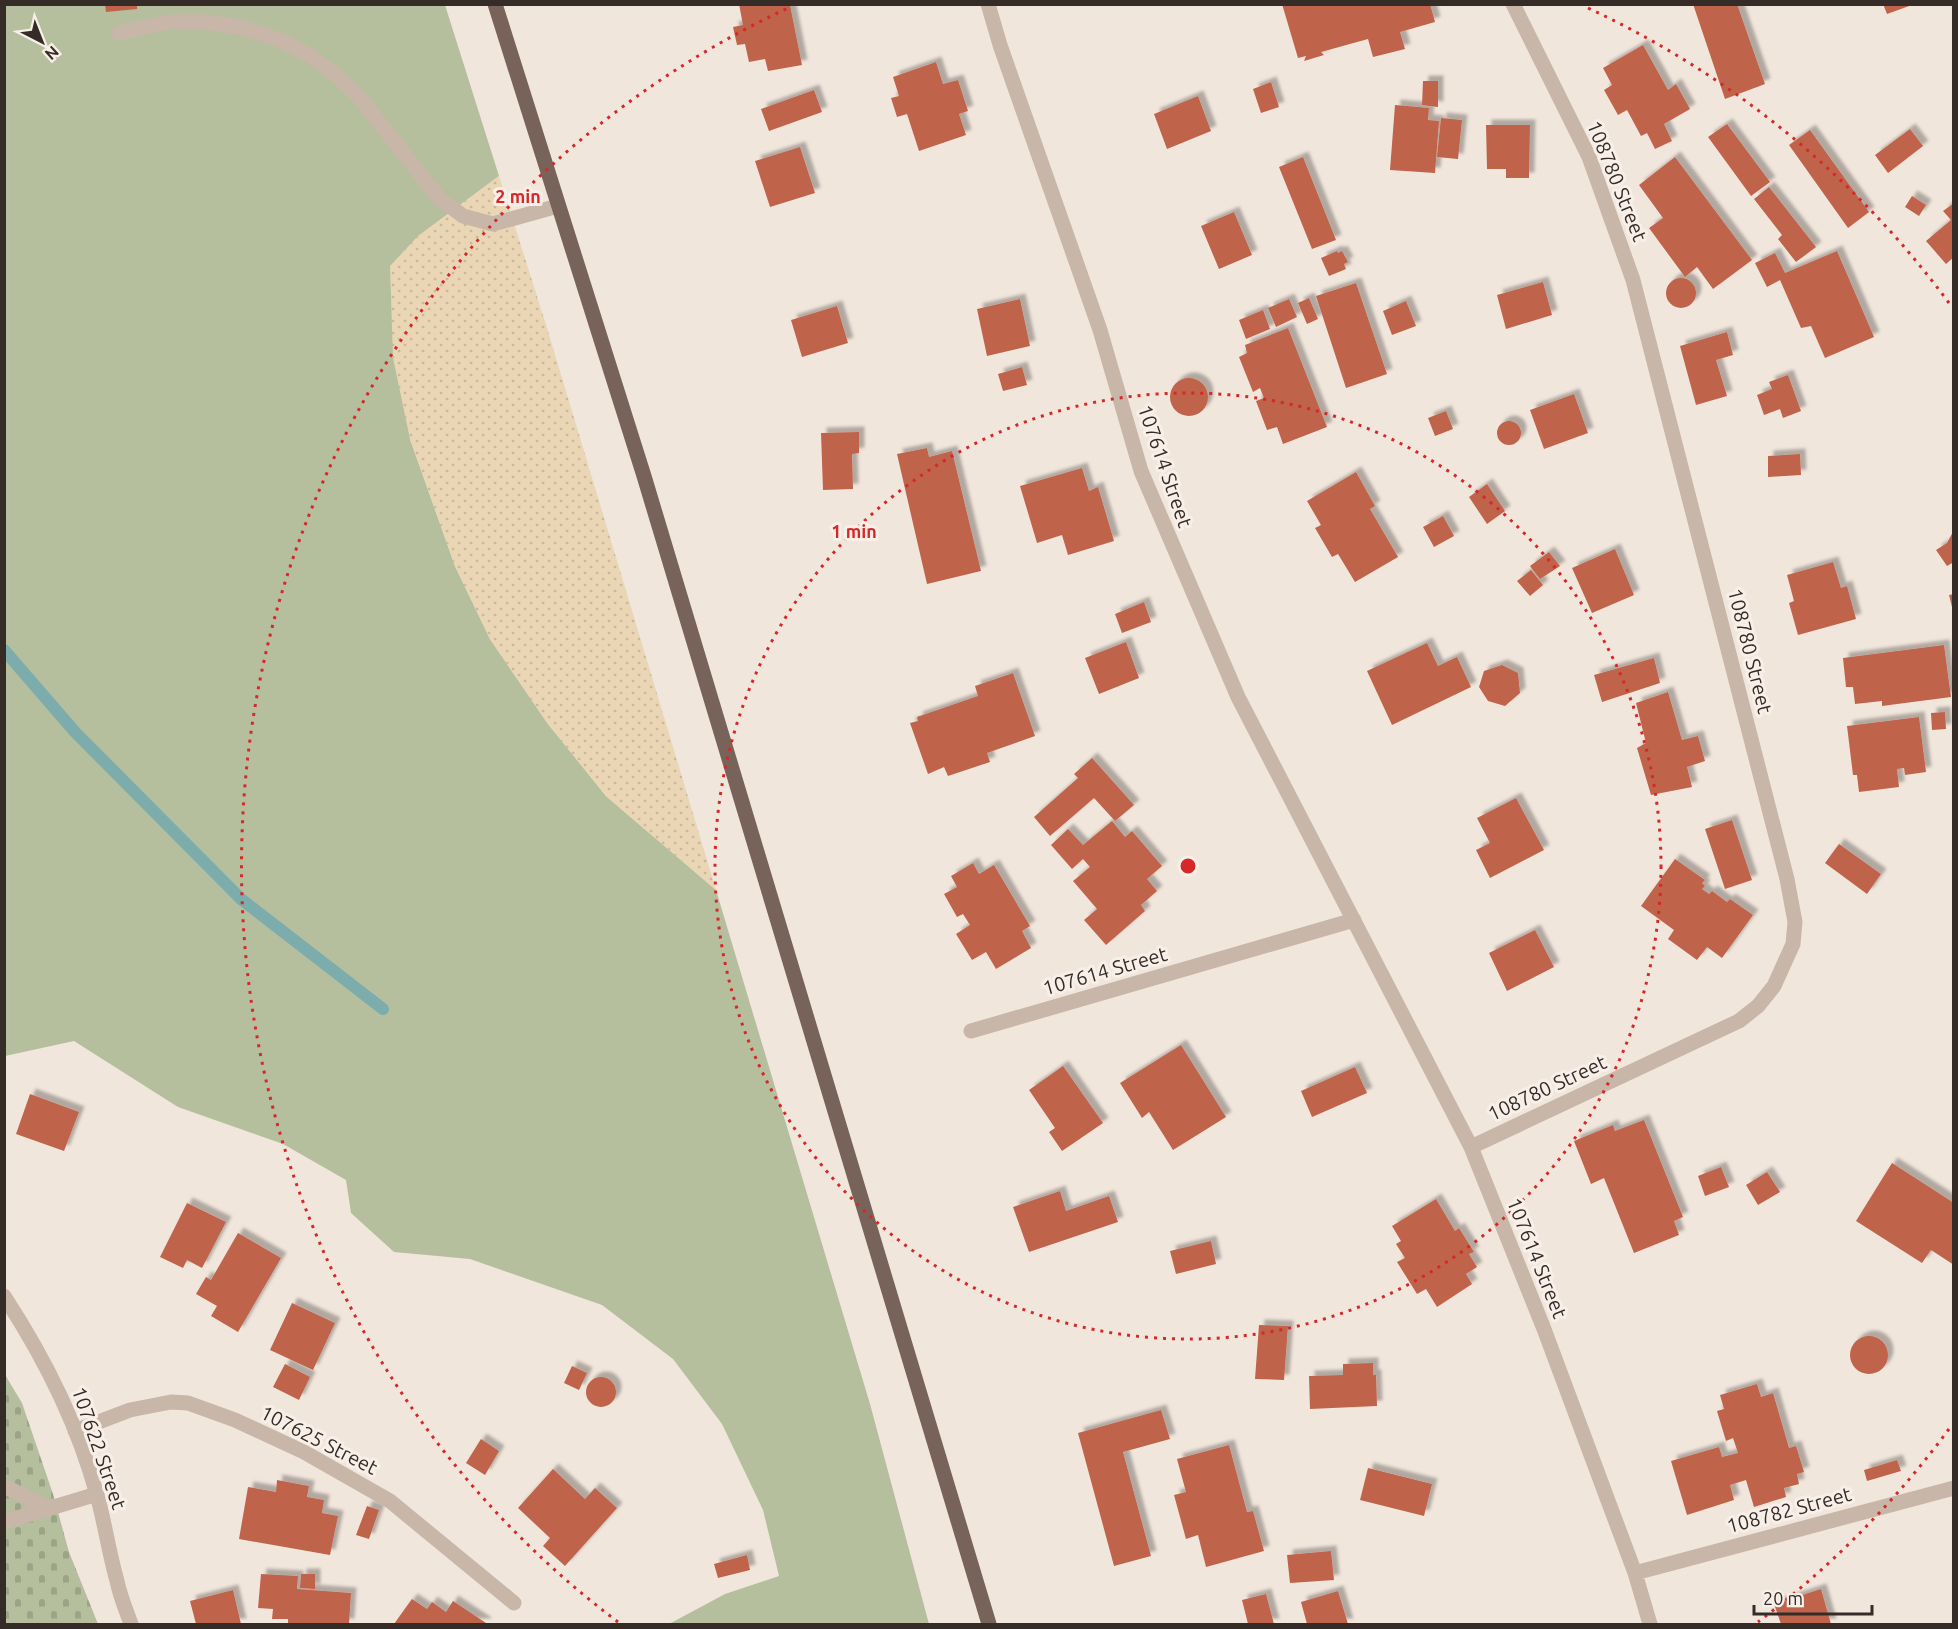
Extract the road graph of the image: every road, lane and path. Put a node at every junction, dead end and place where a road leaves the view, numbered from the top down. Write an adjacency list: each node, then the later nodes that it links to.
1 (495, 4): 5 (main road)
2 (988, 4): 6 (street, 107614 Street)
3 (1513, 4): 8 (street, 108780 Street)
4 (118, 33): 5 (street)
5 (558, 206): 19 (main road)
6 (1354, 920): 7 (street, 107614 Street); 8 (street, 107614 Street)
7 (971, 1031)
8 (1471, 1147): 16 (street, 107614 Street)
9 (4, 1296): 10 (street, 107622 Street)
10 (75, 1431): 13 (street, 107622 Street); 17 (street, 107625 Street)
11 (4, 1486): 14 (street)
12 (1953, 1488): 16 (street, 108782 Street)
13 (97, 1494): 14 (street); 18 (street, 107622 Street)
14 (48, 1508): 15 (street)
15 (4, 1522)
16 (1635, 1573): 20 (street, 107614 Street)
17 (514, 1603)
18 (131, 1624)
19 (989, 1624)
20 (1650, 1624)

